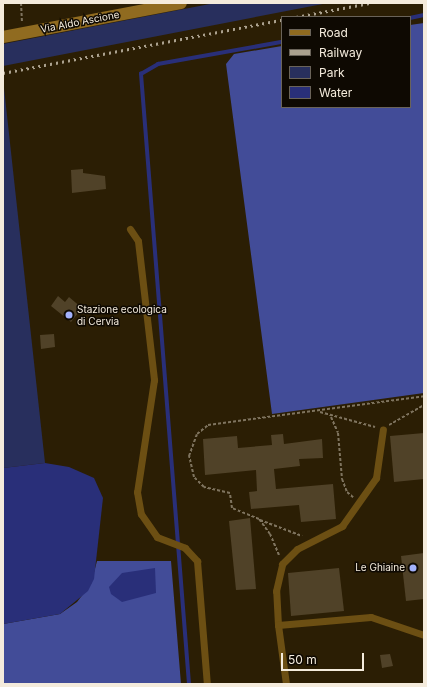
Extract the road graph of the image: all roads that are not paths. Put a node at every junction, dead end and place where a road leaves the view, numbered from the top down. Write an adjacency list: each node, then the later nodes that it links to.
1 (181, 3): 2 (street, Via Aldo Ascione)
2 (3, 37)
3 (130, 229): 7 (lane)
4 (383, 429): 5 (lane)
5 (278, 625): 6 (lane); 8 (lane)
6 (424, 635)
7 (207, 684)
8 (286, 684)

